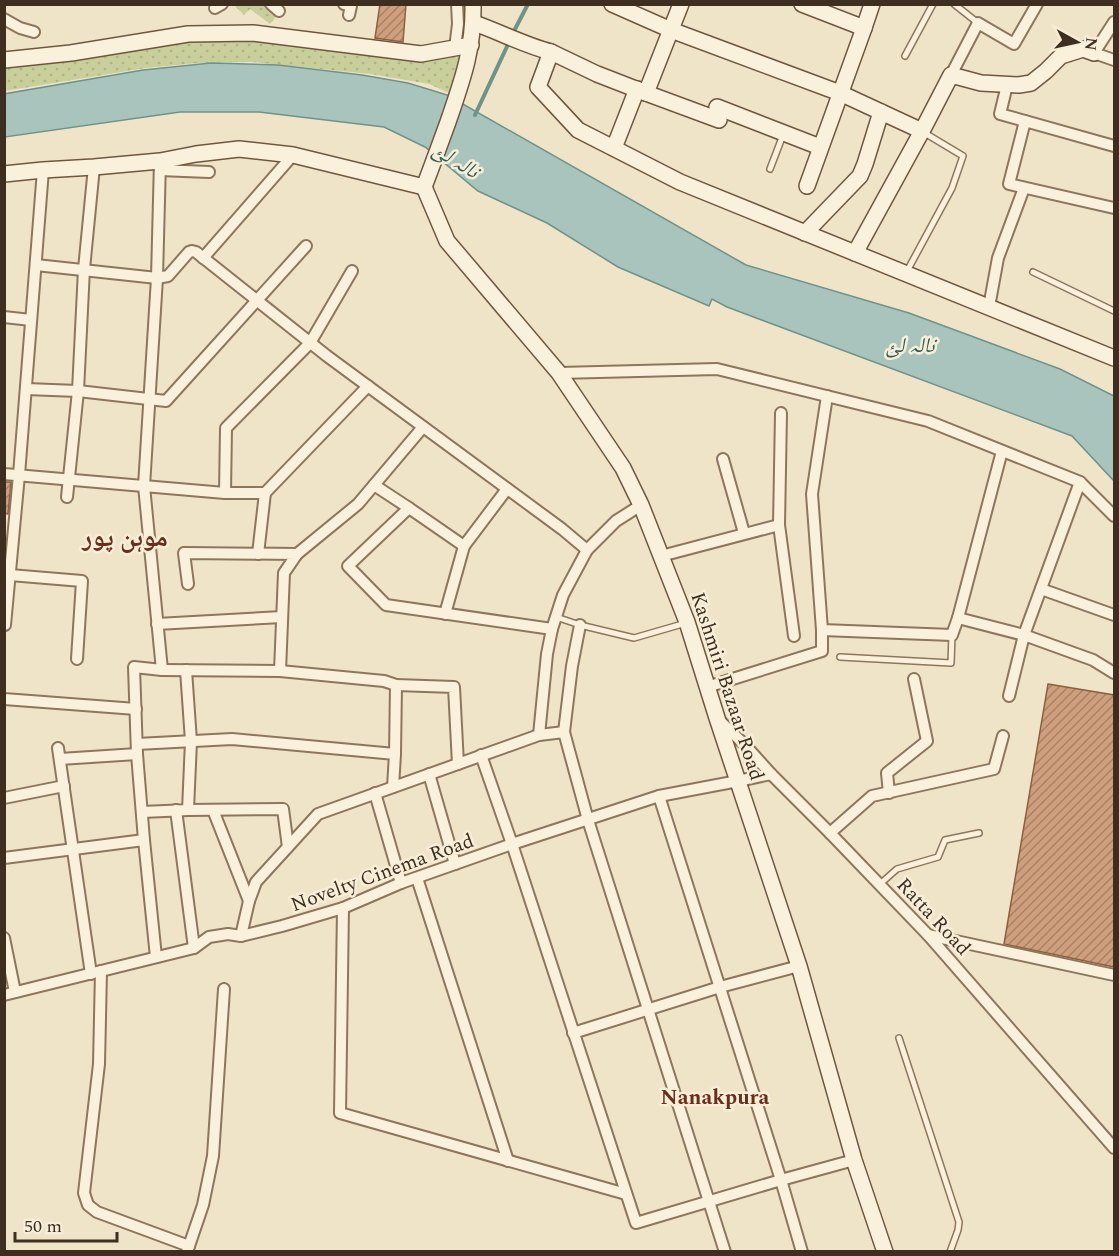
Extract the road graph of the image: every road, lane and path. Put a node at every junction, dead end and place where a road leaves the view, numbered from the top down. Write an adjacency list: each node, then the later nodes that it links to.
1 (344, 4): 11 (street)
2 (456, 4): 20 (street)
3 (473, 4): 14 (street)
4 (612, 4): 17 (street)
5 (681, 4): 17 (street)
6 (802, 4): 16 (street)
7 (872, 4): 16 (street)
8 (933, 4): 23 (lane)
9 (954, 4): 15 (lane)
10 (1037, 4): 15 (street)
11 (349, 15)
12 (4, 19): 18 (street)
13 (1114, 22): 22 (street)
14 (474, 23): 19 (street); 21 (street)
15 (978, 23): 26 (street)
16 (864, 28): 29 (street)
17 (671, 30): 28 (street); 29 (street)
18 (34, 32)
19 (471, 45): 20 (street); 45 (street)
20 (455, 48): 24 (street)
21 (545, 51): 28 (street); 36 (street)
22 (1094, 53): 25 (street); 27 (street)
23 (905, 56)
24 (4, 60)
25 (1114, 60)
26 (951, 75): 27 (street); 32 (street)
27 (1007, 85): 31 (street)
28 (641, 91): 33 (street); 36 (street)
29 (840, 93): 30 (street); 35 (street)
30 (881, 112): 32 (street); 48 (street)
31 (1025, 121): 34 (street); 46 (street)
32 (922, 131): 50 (street); 56 (lane)
33 (783, 133): 35 (street); 40 (lane)
34 (1114, 146)
35 (820, 147): 44 (street)
36 (614, 148): 48 (street)
37 (293, 155): 38 (street); 45 (street); 51 (street)
38 (160, 165): 39 (street); 42 (street); 57 (street)
39 (94, 167): 41 (street); 53 (street)
40 (770, 168)
41 (43, 170): 43 (street); 52 (street)
42 (209, 171)
43 (4, 174)
44 (807, 186)
45 (424, 187): 65 (street, Kashmiri Bazaar Road)
46 (1024, 188): 47 (street); 59 (street)
47 (1114, 208)
48 (805, 233): 50 (street)
49 (306, 246): 58 (street)
50 (855, 253): 56 (street)
51 (203, 258): 57 (street); 58 (street)
52 (36, 265): 53 (street); 62 (street)
53 (84, 270): 57 (street); 68 (street)
54 (352, 271): 63 (street)
55 (1033, 272): 60 (lane)
56 (905, 273): 59 (street)
57 (157, 278): 70 (street)
58 (256, 301): 63 (street); 70 (street)
59 (988, 307): 64 (street)
60 (1114, 311)
61 (4, 317): 62 (street)
62 (31, 320): 67 (street)
63 (310, 343): 66 (street); 82 (street)
64 (1114, 358)
65 (559, 373): 69 (street); 85 (street, Kashmiri Bazaar Road)
66 (368, 387): 72 (street); 83 (street)
67 (26, 389): 68 (street); 76 (street)
68 (78, 391): 70 (street); 77 (street)
69 (827, 396): 73 (street); 108 (street)
70 (148, 399): 80 (street)
71 (781, 413): 88 (street)
72 (423, 427): 79 (street); 81 (street)
73 (1002, 451): 78 (street); 102 (street)
74 (723, 459): 89 (street)
75 (4, 474): 76 (street)
76 (19, 475): 77 (street); 95 (street)
77 (69, 479): 80 (street); 84 (street)
78 (1080, 482): 87 (street); 97 (street)
79 (374, 485): 86 (street); 93 (street)
80 (144, 486): 82 (street); 104 (street)
81 (507, 489): 90 (street); 91 (street)
82 (225, 493): 83 (street)
83 (265, 493): 92 (street)
84 (67, 497)
85 (642, 505): 91 (street); 94 (street, Kashmiri Bazaar Road)
86 (409, 508): 90 (street); 98 (street)
87 (1114, 516)
88 (779, 525): 89 (street); 111 (street)
89 (744, 533): 94 (street)
90 (464, 546): 98 (street)
91 (587, 550): 101 (street)
92 (258, 554): 93 (street); 96 (street)
93 (297, 554): 100 (street)
94 (661, 556): 103 (street, Kashmiri Bazaar Road)
95 (10, 575): 105 (street); 113 (street)
96 (188, 584)
97 (1041, 588): 99 (street); 110 (street)
98 (445, 614): 107 (street)
99 (1114, 615)
100 (282, 617): 104 (street); 116 (street)
101 (556, 617): 106 (lane); 107 (street)
102 (958, 618): 109 (street); 110 (street)
103 (687, 622): 106 (lane); 120 (street, Kashmiri Bazaar Road)
104 (158, 624): 114 (street)
105 (5, 625)
106 (580, 625): 125 (street)
107 (552, 629): 126 (street)
108 (822, 630): 109 (street); 120 (street)
109 (952, 635): 112 (lane)
110 (1024, 635): 117 (street); 121 (street)
111 (795, 636)
112 (840, 657)
113 (77, 658)
114 (162, 670): 115 (street); 123 (street)
115 (186, 670): 116 (street); 128 (street)
116 (280, 670): 119 (street)
117 (1114, 673)
118 (914, 679): 138 (street)
119 (396, 685): 130 (street); 132 (street)
120 (707, 687): 124 (street, Kashmiri Bazaar Road)
121 (1009, 696)
122 (4, 699): 123 (street)
123 (136, 709): 129 (street)
124 (717, 718): 134 (street, Ratta Road); 135 (street, Kashmiri Bazaar Road)
125 (564, 732): 126 (street); 145 (street)
126 (539, 735): 131 (street)
127 (1003, 736): 138 (street)
128 (191, 741): 129 (street); 130 (street); 142 (street)
129 (137, 749): 136 (street); 144 (street)
130 (395, 754): 137 (street)
131 (481, 755): 132 (street); 149 (street)
132 (458, 764): 133 (street)
133 (429, 774): 137 (street); 153 (street)
134 (771, 774): 135 (street, Novelty Cinema Road); 146 (street, Ratta Road)
135 (738, 782): 140 (street, Novelty Cinema Road); 164 (street, Kashmiri Bazaar Road)
136 (64, 786): 141 (street); 151 (street)
137 (393, 787): 139 (street)
138 (889, 792): 146 (street)
139 (375, 793): 150 (street); 155 (street)
140 (659, 796): 145 (street, Novelty Cinema Road); 167 (street)
141 (4, 798)
142 (182, 810): 143 (street); 144 (street); 162 (street)
143 (213, 810): 150 (street); 157 (street)
144 (142, 812): 148 (street)
145 (588, 820): 149 (street, Novelty Cinema Road); 170 (street)
146 (830, 833): 156 (street, Ratta Road)
147 (979, 833): 156 (lane)
148 (144, 840): 151 (street); 163 (street)
149 (512, 844): 153 (street, Novelty Cinema Road); 171 (street)
150 (288, 848): 157 (street)
151 (73, 849): 152 (street); 165 (street)
152 (4, 858)
153 (455, 864): 154 (street, Novelty Cinema Road)
154 (417, 878): 155 (street, Novelty Cinema Road); 175 (street)
155 (402, 883): 158 (street, Novelty Cinema Road)
156 (880, 884): 159 (street, Ratta Road)
157 (249, 901): 160 (street)
158 (343, 908): 160 (street, Novelty Cinema Road); 175 (street)
159 (928, 935): 166 (street); 173 (street, Ratta Road)
160 (241, 936): 162 (street, Novelty Cinema Road)
161 (4, 938): 169 (street)
162 (194, 948): 163 (street, Novelty Cinema Road)
163 (156, 957): 165 (street, Novelty Cinema Road)
164 (799, 966): 167 (street); 174 (street, Kashmiri Bazaar Road)
165 (96, 972): 169 (street, Novelty Cinema Road); 179 (street)
166 (1114, 975)
167 (720, 987): 170 (street); 176 (street)
168 (224, 989): 179 (street)
169 (10, 994)
170 (647, 1010): 171 (street); 178 (street)
171 (573, 1032): 177 (street)
172 (899, 1038): 183 (lane)
173 (1114, 1148)
174 (854, 1160): 176 (street); 182 (street, Kashmiri Bazaar Road)
175 (508, 1161): 177 (street)
176 (781, 1180): 178 (street); 181 (street)
177 (626, 1194): 178 (street)
178 (709, 1202): 180 (street)
179 (188, 1249)
180 (725, 1251)
181 (802, 1251)
182 (885, 1251)
183 (950, 1251)

